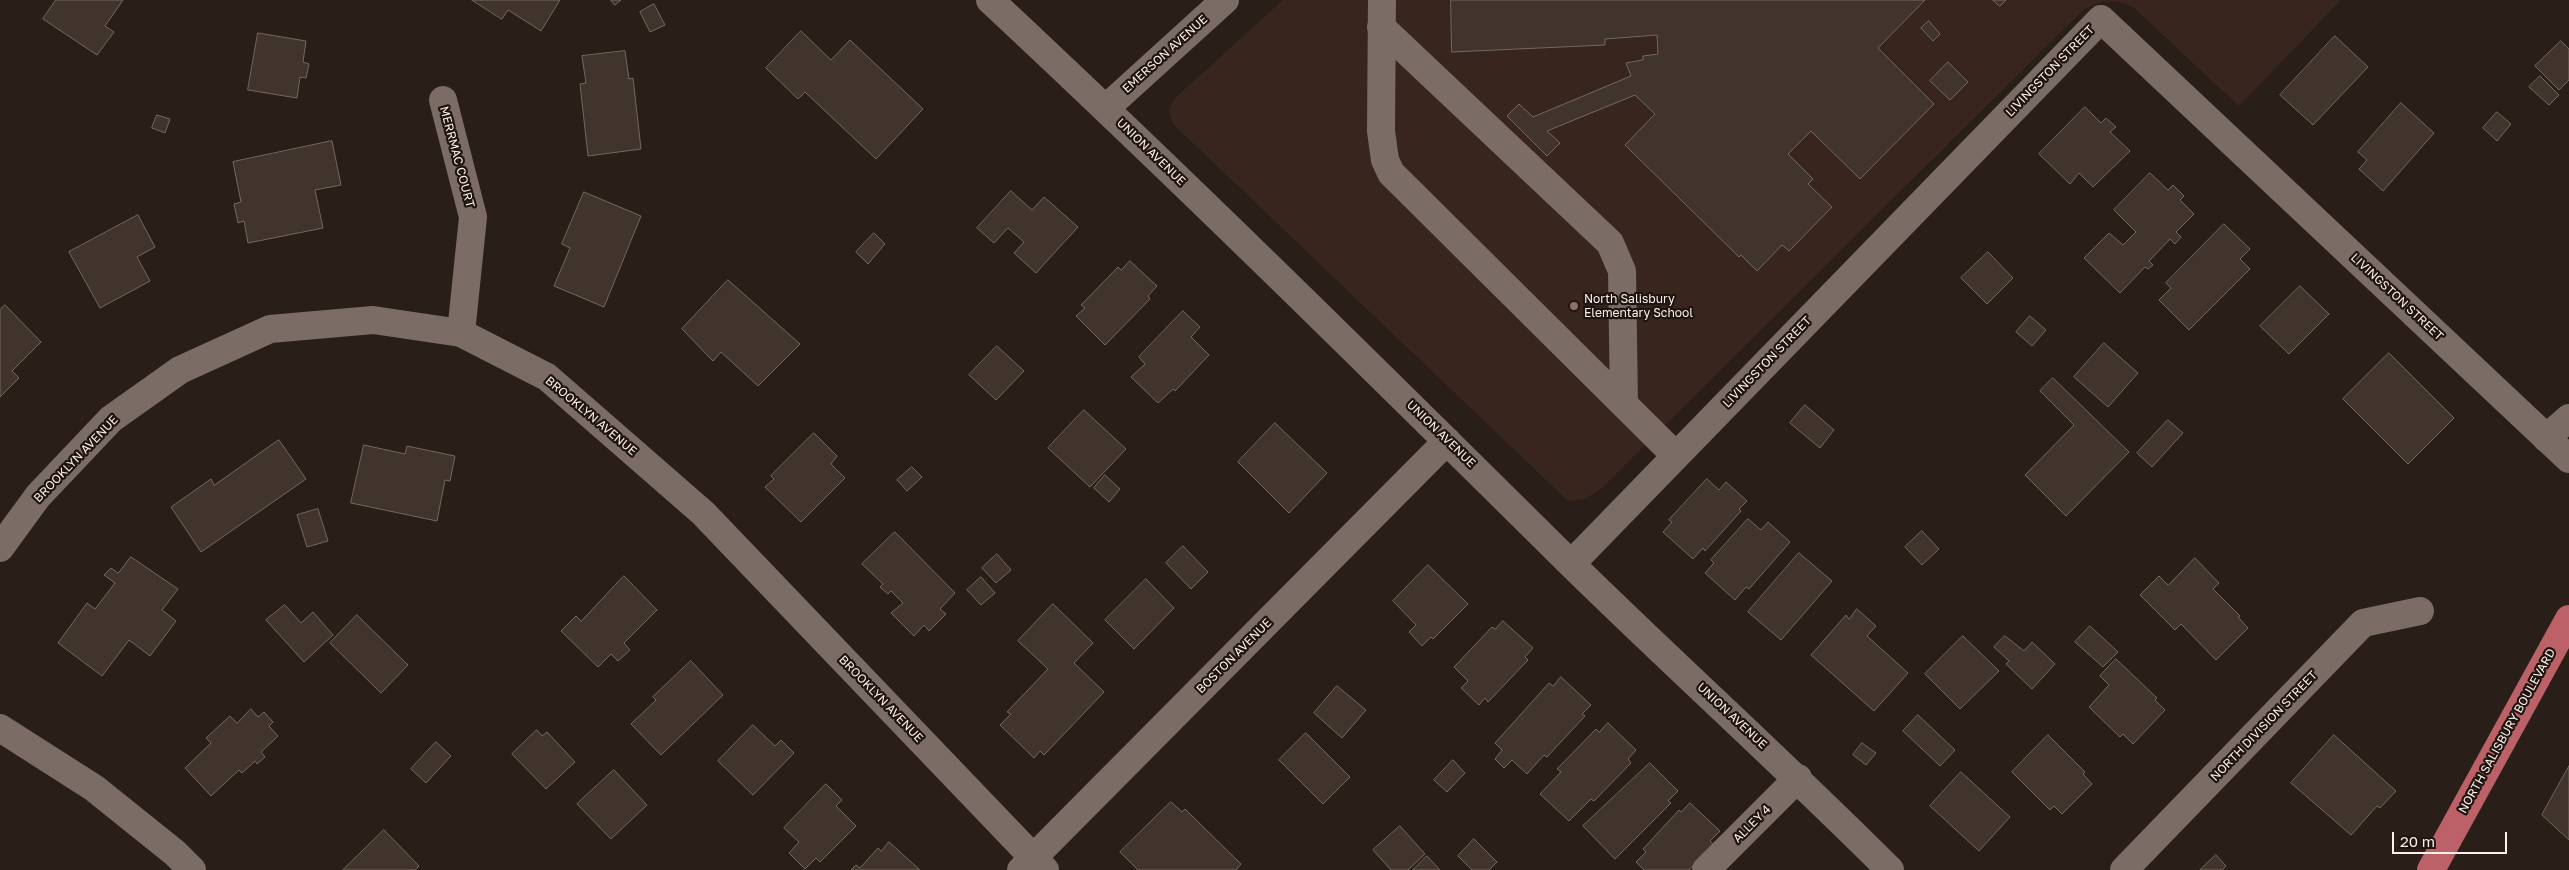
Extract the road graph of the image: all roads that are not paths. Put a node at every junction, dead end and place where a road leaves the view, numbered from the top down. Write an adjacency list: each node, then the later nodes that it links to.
1 (990, 0): 6 (street, UNION AVENUE)
2 (1225, 0): 6 (street, EMERSON AVENUE)
3 (1382, 0): 4 (street)
4 (1382, 27): 8 (street); 8 (street)
5 (442, 100): 7 (street, MERRMAC COURT)
6 (1106, 108): 11 (street, UNION AVENUE)
7 (461, 333): 14 (street, BROOKLYN AVENUE); 20 (street, BROOKLYN AVENUE)
8 (1624, 404): 12 (street)
9 (2569, 418): 10 (street)
10 (2546, 438): 12 (street, LIVINGSTON STREET); 13 (street, LIVINGSTON STREET)
11 (1448, 441): 15 (street, UNION AVENUE); 20 (street, BOSTON AVENUE)
12 (1676, 456): 15 (street, LIVINGSTON STREET)
13 (2569, 459)
14 (0, 548)
15 (1571, 564): 19 (street, UNION AVENUE)
16 (2420, 612): 24 (street, NORTH DIVISION STREET)
17 (2569, 619): 25 (main road, NORTH SALISBURY BOULEVARD)
18 (0, 728): 21 (street)
19 (1798, 778): 22 (street, ALLEY 4); 23 (street, UNION AVENUE)
20 (1033, 866)
21 (192, 870)
22 (1706, 870)
23 (1890, 870)
24 (2124, 870)
25 (2431, 870)

